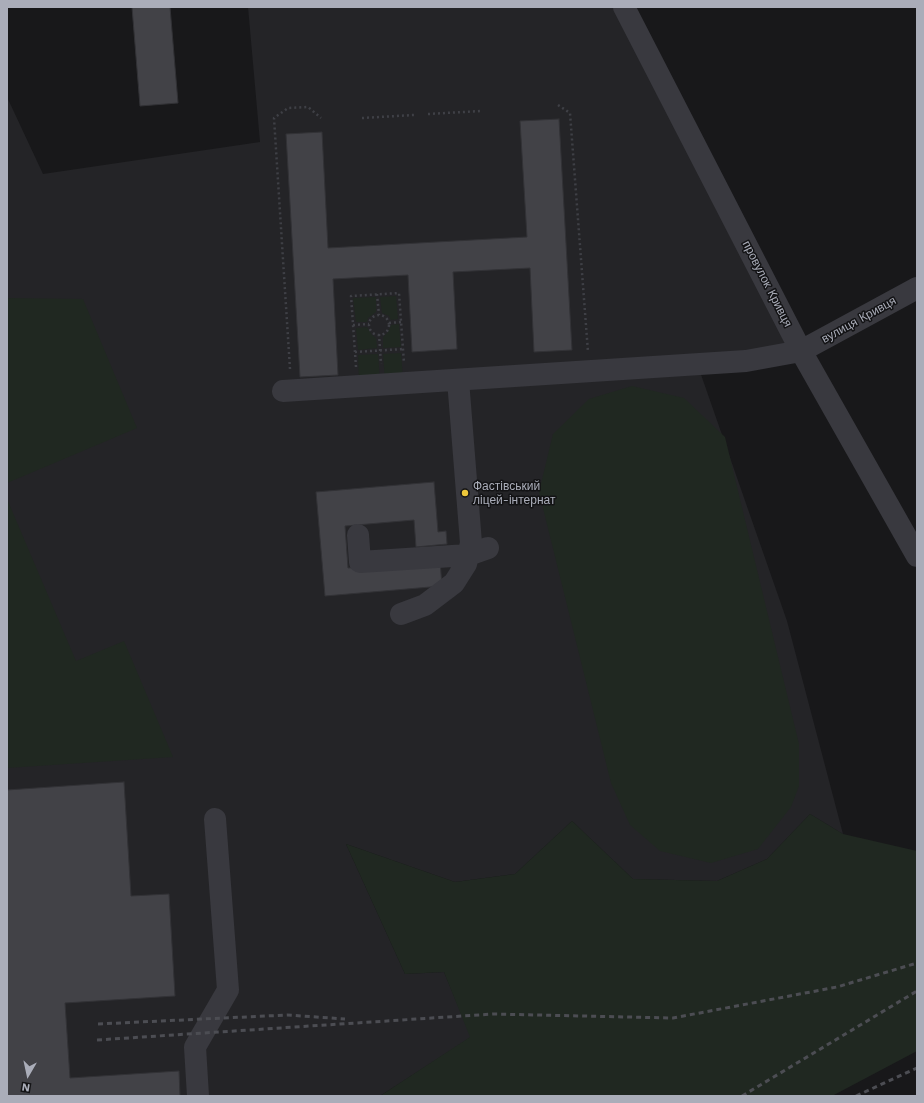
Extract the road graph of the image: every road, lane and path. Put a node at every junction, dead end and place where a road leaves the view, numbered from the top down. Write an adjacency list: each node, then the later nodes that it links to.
1 (624, 7): 18 (street, провулок Кривця)
2 (558, 105): 20 (path)
3 (481, 111): 4 (path)
4 (428, 114)
5 (414, 115): 7 (path)
6 (321, 118): 25 (path)
7 (362, 118)
8 (917, 288): 18 (street, вулиця Кривця)
9 (377, 294): 10 (path); 11 (path); 14 (path)
10 (379, 314): 12 (path); 13 (path)
11 (401, 322): 12 (path); 16 (path)
12 (389, 323): 15 (path)
13 (369, 324): 14 (path); 15 (path)
14 (353, 325): 19 (path)
15 (379, 334): 17 (path)
16 (403, 350): 17 (path); 22 (path)
17 (380, 351): 19 (path); 23 (path)
18 (801, 351): 20 (street, вулиця Кривця); 28 (street, провулок Кривця)
19 (355, 352): 24 (path)
20 (590, 372): 21 (street, вулиця Кривця)
21 (458, 380): 22 (street, вулиця Кривця); 27 (street)
22 (406, 383): 23 (street, вулиця Кривця)
23 (383, 385): 24 (street, вулиця Кривця)
24 (357, 386): 25 (street, вулиця Кривця)
25 (287, 391)
26 (358, 535): 27 (street)
27 (478, 551): 29 (street)
28 (917, 556)
29 (401, 614)
30 (215, 819): 31 (street)
31 (198, 1096)

